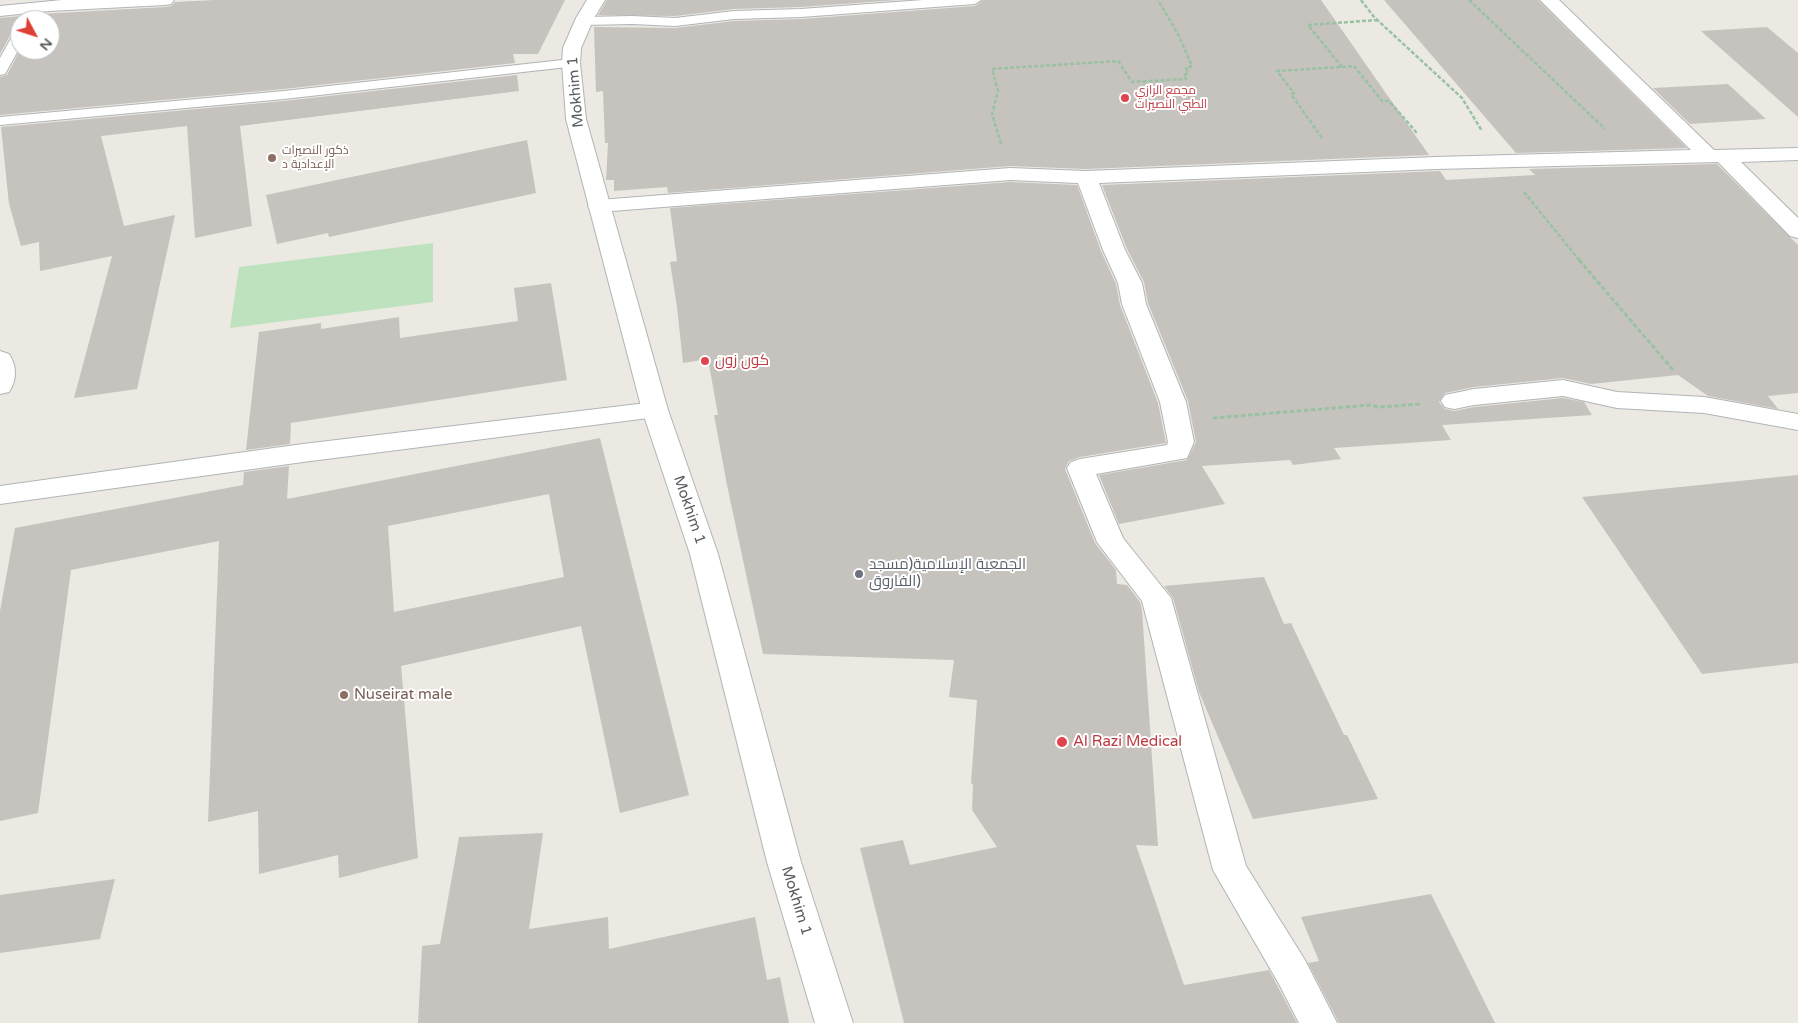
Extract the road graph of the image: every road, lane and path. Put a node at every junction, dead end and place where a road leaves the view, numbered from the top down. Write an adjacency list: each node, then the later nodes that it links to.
1 (165, 0): 7 (street)
2 (975, 0): 8 (lane)
3 (1158, 0): 22 (path)
4 (1362, 0): 10 (path)
5 (1469, 0): 18 (path)
6 (1548, 0): 17 (street)
7 (41, 9): 9 (street)
8 (590, 10): 12 (street, Mokhim 1)
9 (0, 11)
10 (1378, 20): 13 (path); 19 (path)
11 (10, 53): 14 (lane)
12 (571, 63): 15 (lane); 24 (street, Mokhim 1)
13 (1342, 67): 20 (path); 21 (path)
14 (0, 72)
15 (0, 122)
16 (1798, 154): 17 (street)
17 (1716, 156): 18 (street); 25 (street)
18 (1622, 158): 19 (street)
19 (1499, 161): 20 (street); 29 (path)
20 (1436, 163): 21 (street)
21 (1339, 167): 23 (street)
22 (1010, 174): 23 (street); 24 (street)
23 (1086, 177): 31 (street)
24 (599, 206): 30 (street, Mokhim 1)
25 (1798, 231)
26 (0, 359): 27 (street)
27 (0, 386)
28 (1454, 400): 29 (street); 31 (path)
29 (1704, 405): 32 (street)
30 (654, 410): 33 (street); 34 (street, Mokhim 1)
31 (1177, 421): 35 (street)
32 (1798, 422)
33 (0, 495)
34 (834, 1023)
35 (1318, 1023)

